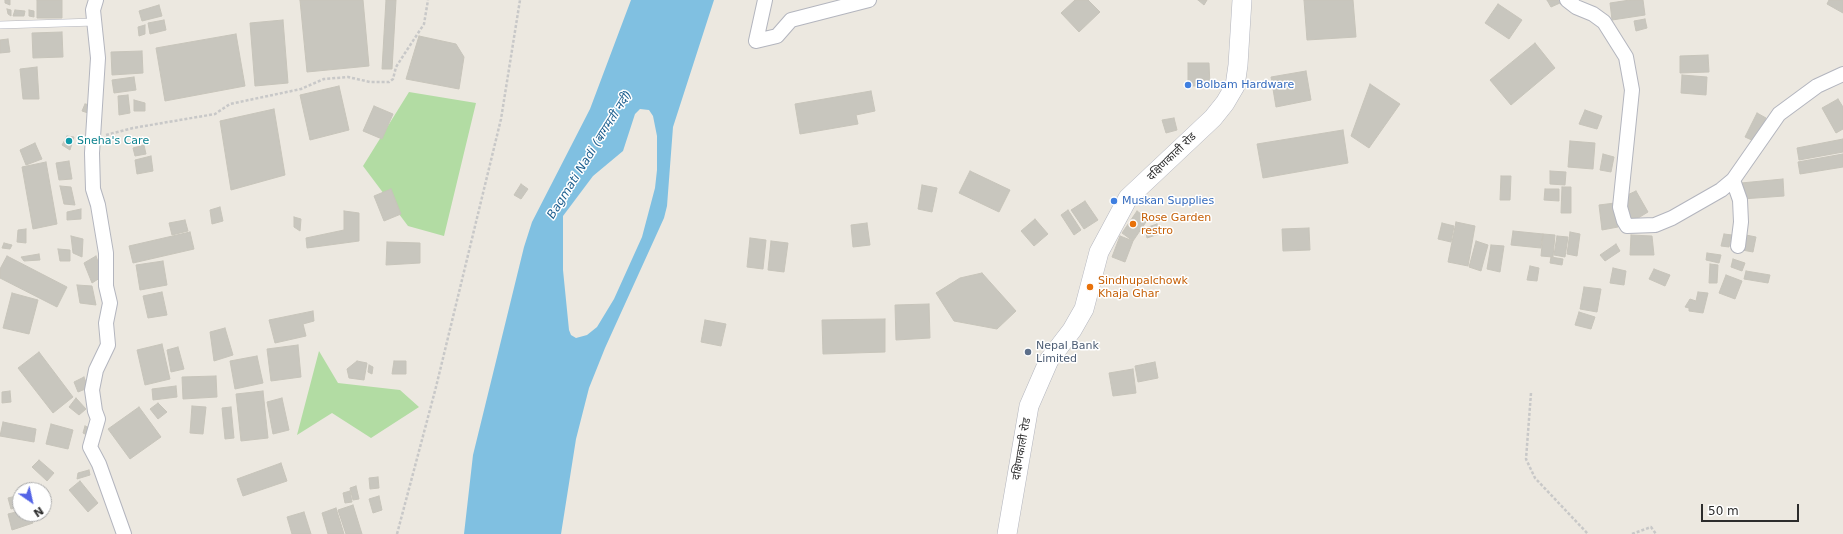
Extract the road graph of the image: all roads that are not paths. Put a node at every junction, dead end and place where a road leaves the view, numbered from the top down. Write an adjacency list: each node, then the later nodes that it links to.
1 (96, 0): 6 (street)
2 (765, 0): 3 (street)
3 (869, 0)
4 (1242, 0): 12 (main road, दक्षिणकाली रोड)
5 (1567, 0): 9 (street)
6 (95, 22): 7 (lane); 11 (street)
7 (0, 25)
8 (1843, 74): 9 (street)
9 (1733, 180): 10 (street)
10 (1738, 246)
11 (124, 534)
12 (1007, 534)

